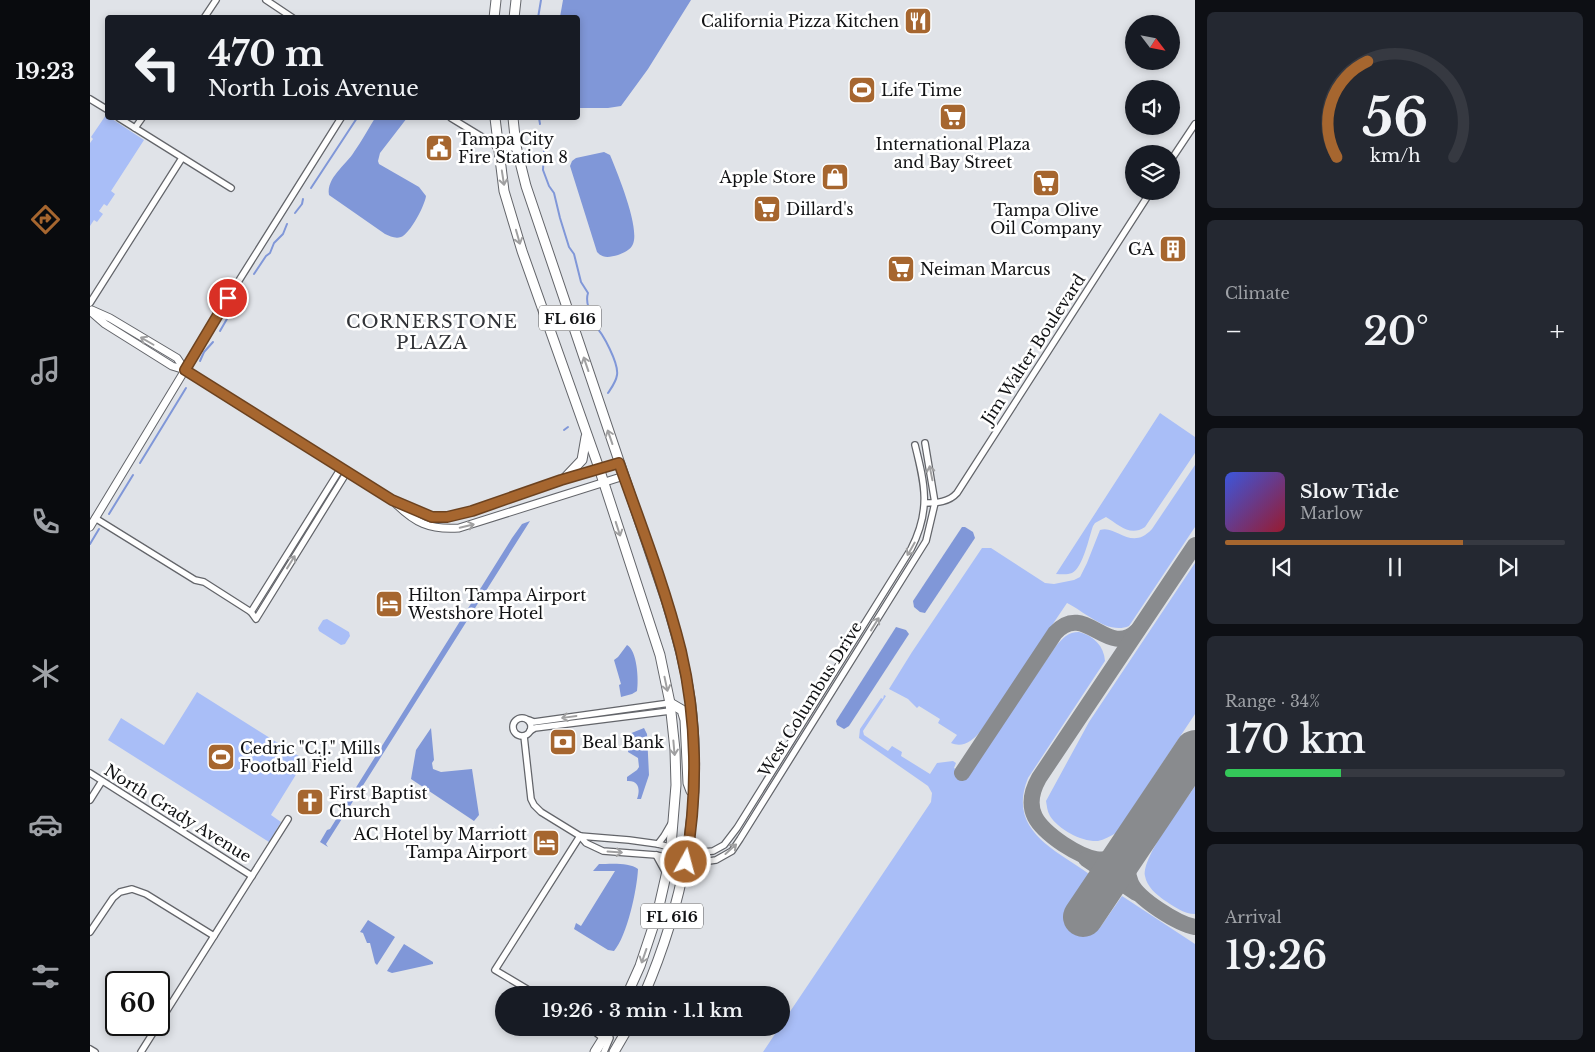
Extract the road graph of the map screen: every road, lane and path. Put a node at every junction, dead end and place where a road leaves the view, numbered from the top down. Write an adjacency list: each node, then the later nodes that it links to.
1 (216, 0): 5 (street)
2 (266, 0): 6 (street)
3 (496, 0): 7 (main road)
4 (516, 0): 8 (main road)
5 (206, 15)
6 (288, 15)
7 (494, 15)
8 (514, 15)
9 (90, 99): 10 (street)
10 (105, 108)
11 (121, 120): 18 (street)
12 (141, 120): 18 (street)
13 (340, 120): 27 (street)
14 (454, 120): 19 (street)
15 (494, 120): 19 (main road, FL 616)
16 (513, 120): 20 (main road, FL 616)
17 (1195, 124): 21 (street)
18 (135, 128): 22 (street)
19 (498, 146): 20 (main road); 28 (main road, FL 616, one-way to 28)
20 (516, 146): 31 (main road, FL 616, one-way to 20)
21 (1180, 146)
22 (182, 158): 23 (street); 25 (street)
23 (232, 188)
24 (1145, 200): 39 (street, Jim Walter Boulevard)
25 (90, 303)
26 (90, 310): 27 (street)
27 (185, 370): 33 (street); 42 (street)
28 (587, 434): 32 (main road, FL 616); 35 (main road)
29 (925, 443): 39 (street, one-way to 29)
30 (915, 445): 38 (street, West Columbus Drive)
31 (619, 463): 32 (street); 34 (main road, FL 616)
32 (599, 468): 35 (street); 36 (main road, FL 616)
33 (344, 470): 37 (street); 40 (street); 41 (street)
34 (624, 476): 36 (street); 55 (main road, FL 616)
35 (564, 479): 37 (street)
36 (603, 483): 37 (street, one-way to 36); 47 (main road, FL 616, one-way to 47)
37 (392, 500)
38 (925, 503): 39 (street, Jim Walter Boulevard); 62 (street, West Columbus Drive, one-way to 62)
39 (935, 503): 65 (street, West Columbus Drive, one-way to 39)
40 (316, 508): 41 (street); 44 (street)
41 (322, 512): 45 (street, one-way to 41)
42 (95, 518): 43 (street); 46 (street)
43 (90, 527)
44 (275, 574): 45 (street); 46 (street)
45 (281, 578): 46 (street)
46 (251, 612)
47 (670, 707): 48 (street); 50 (street); 55 (main road); 57 (main road, FL 616, one-way to 57)
48 (592, 714): 49 (street, one-way to 49); 50 (street)
49 (529, 720): 51 (street); 52 (street)
50 (599, 720): 51 (street)
51 (530, 731): 52 (street)
52 (524, 736): 59 (street, West Columbus Drive)
53 (90, 773): 54 (street, North Grady Avenue)
54 (102, 781): 56 (street); 67 (street, North Grady Avenue)
55 (693, 796): 62 (main road, FL 616)
56 (90, 800)
57 (674, 818): 60 (street); 61 (main road, FL 616)
58 (288, 819): 67 (street)
59 (580, 836): 60 (street, West Columbus Drive); 63 (street, West Columbus Drive, one-way to 63); 70 (street)
60 (658, 844): 61 (street, West Columbus Drive)
61 (672, 847): 62 (street, West Columbus Drive); 64 (main road, FL 616)
62 (688, 852): 65 (main road, FL 616)
63 (656, 855): 64 (street, West Columbus Drive); 66 (street)
64 (670, 858): 65 (street, West Columbus Drive); 66 (main road, FL 616)
65 (686, 862): 72 (main road, FL 616)
66 (667, 875): 71 (main road, FL 616, one-way to 71)
67 (252, 876): 69 (street)
68 (90, 932): 69 (street)
69 (214, 936): 73 (street)
70 (522, 986)
71 (631, 986)
72 (647, 986)
73 (170, 1005)
74 (150, 1036): 80 (street)
75 (603, 1036): 81 (main road)
76 (609, 1036): 82 (street)
77 (624, 1036): 83 (main road)
78 (90, 1049): 79 (street)
79 (95, 1052)
80 (140, 1052)
81 (595, 1052)
82 (604, 1052)
83 (614, 1052)

